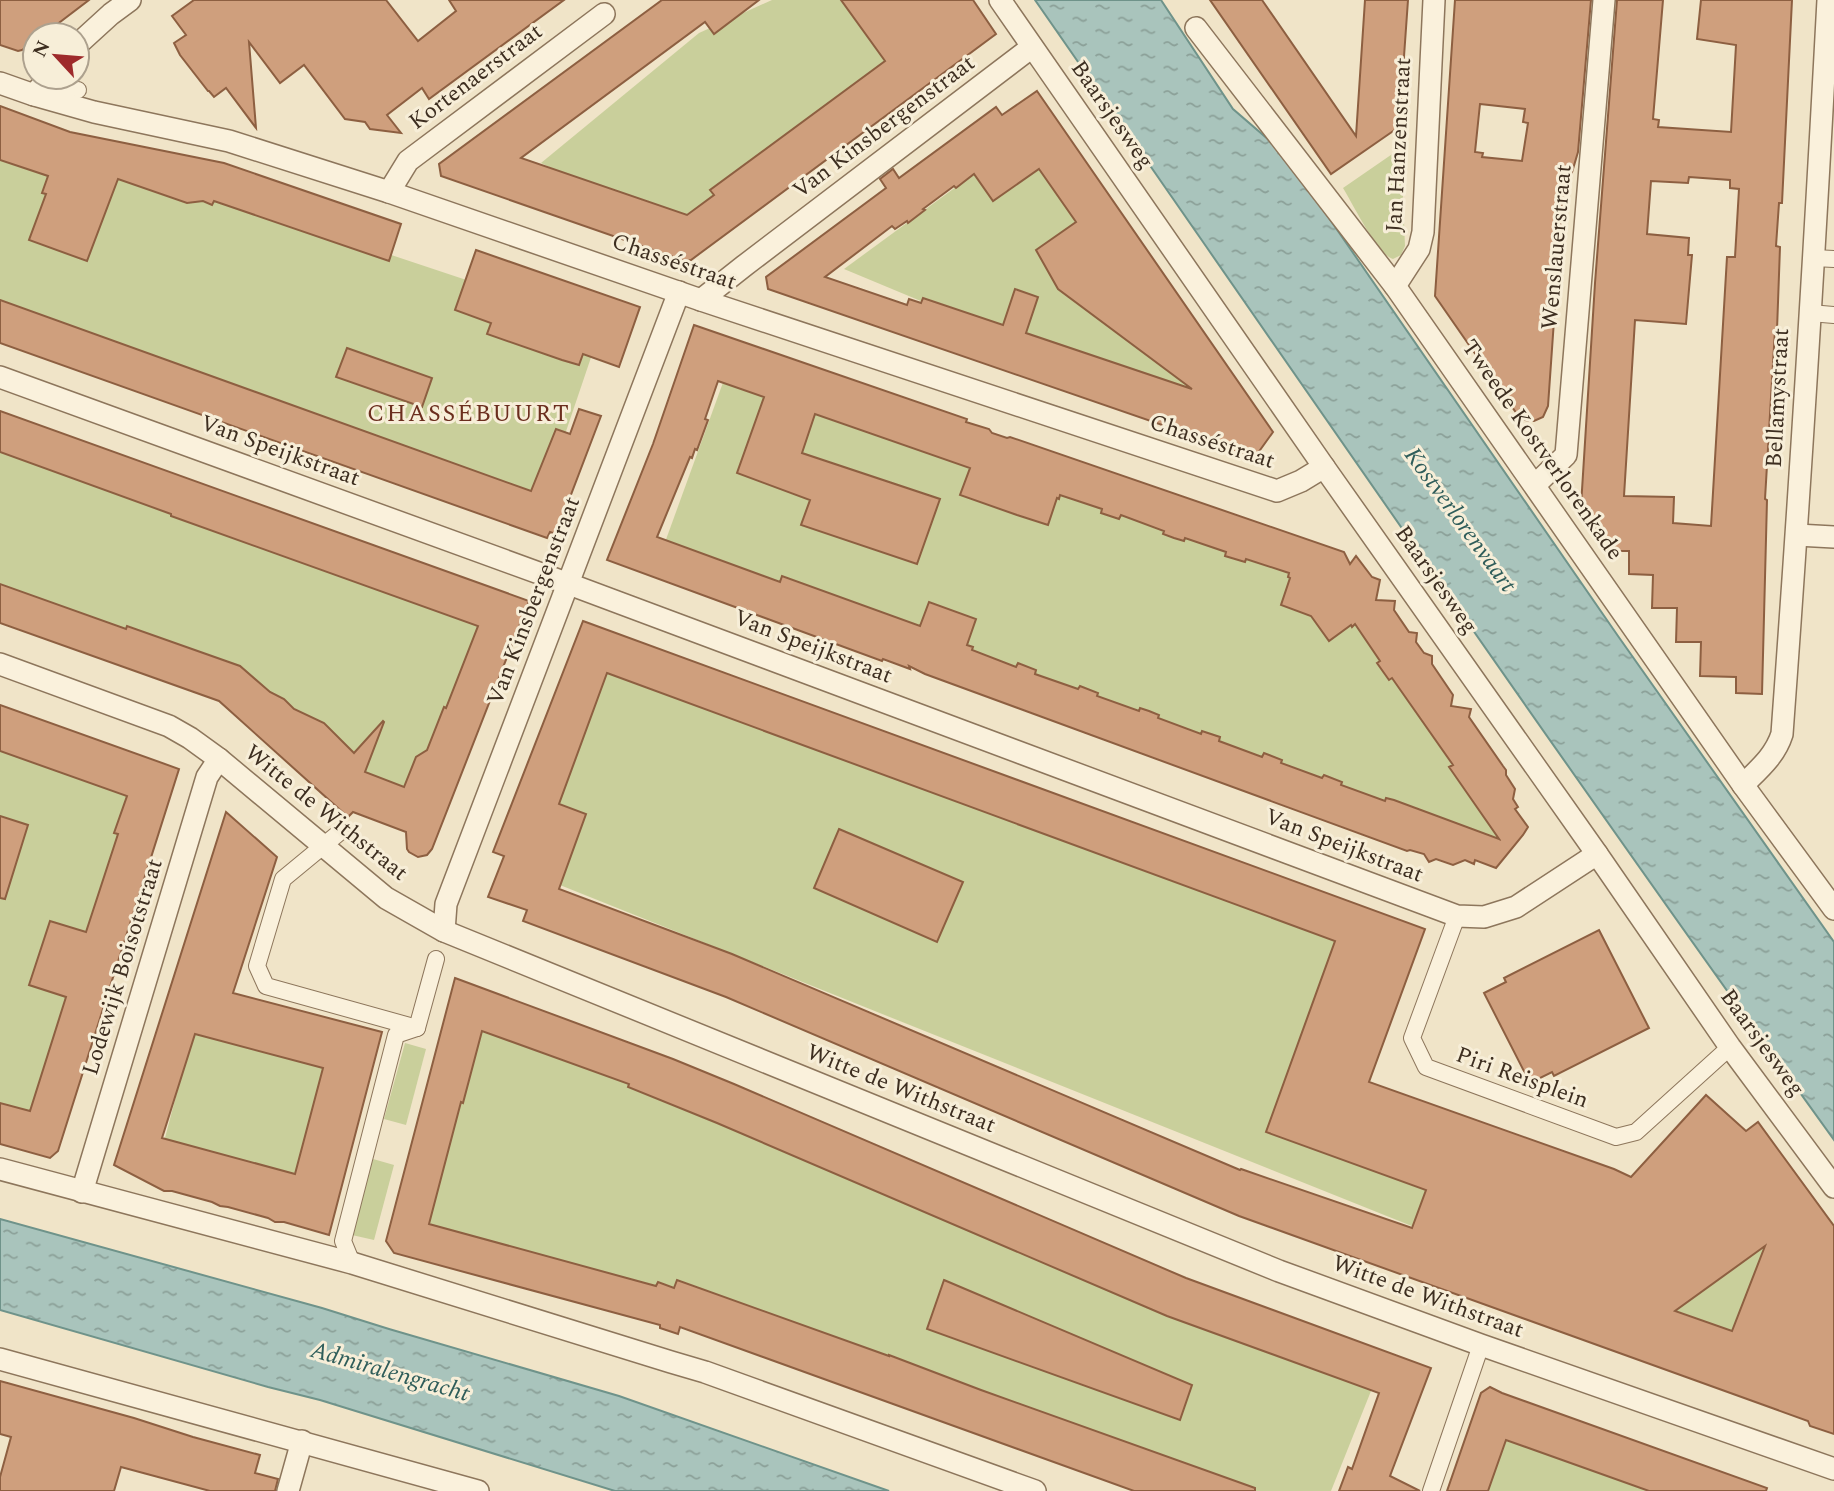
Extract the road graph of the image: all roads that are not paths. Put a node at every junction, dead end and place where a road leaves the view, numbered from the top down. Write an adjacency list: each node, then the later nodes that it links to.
1 (130, 0): 8 (street)
2 (1000, 0): 9 (street, Baarsjesweg)
3 (1434, 0): 16 (street, Jan Hanzenstraat)
4 (1604, 0): 23 (street, Wenslauerstraat)
5 (1828, 0): 15 (street, Bellamystraat)
6 (604, 14): 14 (street, Kortenaerstraat)
7 (1196, 28): 16 (street, Tweede Kostverlorenkade)
8 (91, 32)
9 (1032, 47): 18 (street, Van Kinsbergenstraat); 22 (street, Baarsjesweg)
10 (0, 83): 13 (street, Chasséstraat)
11 (37, 91): 13 (street)
12 (69, 91): 13 (street)
13 (34, 95): 14 (street, Chasséstraat)
14 (389, 192): 17 (street, Chasséstraat)
15 (1824, 258): 19 (street, Bellamystraat)
16 (1395, 286): 23 (street, Tweede Kostverlorenkade)
17 (679, 292): 18 (street, Chasséstraat); 26 (street, Van Kinsbergenstraat)
18 (701, 300): 22 (street, Chasséstraat)
19 (1810, 313): 20 (street); 24 (street, Bellamystraat)
20 (1834, 315)
21 (0, 377): 26 (street, Van Speijkstraat)
22 (1324, 467): 32 (street, Baarsjesweg)
23 (1535, 485): 29 (street, Tweede Kostverlorenkade)
24 (1797, 535): 25 (street); 29 (street, Bellamystraat)
25 (1834, 537)
26 (569, 584): 34 (street, Van Speijkstraat); 35 (street, Van Kinsbergenstraat)
27 (0, 664): 28 (street, Witte de Withstraat)
28 (219, 759): 31 (street, Witte de Withstraat); 41 (street, Lodewijk Boisotstraat)
29 (1743, 785): 33 (street, Tweede Kostverlorenkade)
30 (340, 832): 31 (street)
31 (315, 852): 35 (street, Witte de Withstraat); 37 (street)
32 (1597, 854): 34 (street, Van Speijkstraat); 38 (street, Baarsjesweg)
33 (1834, 909)
34 (1457, 916): 38 (street, Piri Reisplein)
35 (444, 931): 43 (street, Witte de Withstraat)
36 (436, 959): 37 (street)
37 (417, 1028): 42 (street)
38 (1730, 1047): 40 (street, Baarsjesweg)
39 (0, 1169): 41 (street)
40 (1834, 1186)
41 (82, 1192): 42 (street)
42 (352, 1263): 49 (street)
43 (1480, 1345): 46 (street, Witte de Withstraat); 50 (street)
44 (0, 1359): 45 (street)
45 (302, 1441): 47 (street); 48 (street)
46 (1834, 1469)
47 (288, 1491)
48 (478, 1491)
49 (1035, 1491)
50 (1431, 1491)

